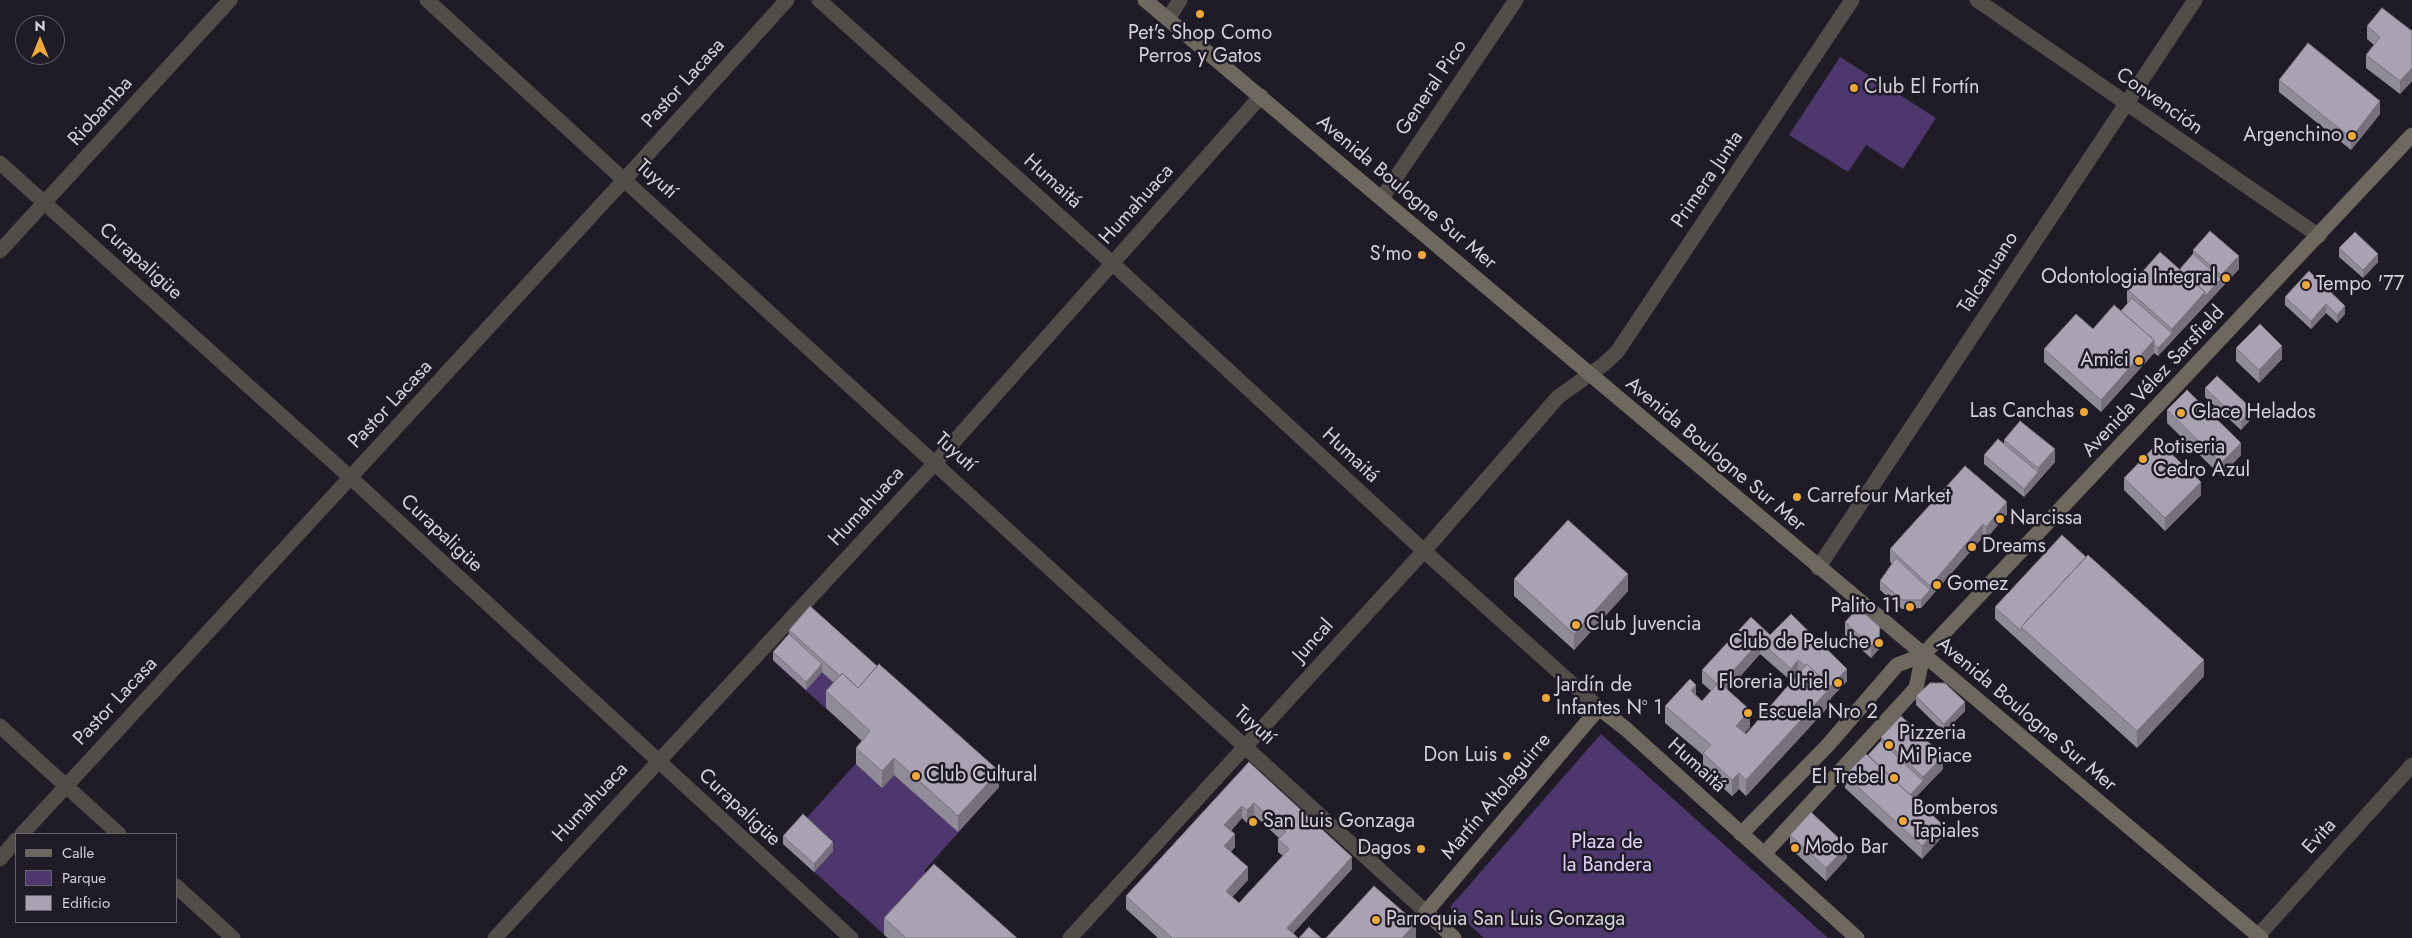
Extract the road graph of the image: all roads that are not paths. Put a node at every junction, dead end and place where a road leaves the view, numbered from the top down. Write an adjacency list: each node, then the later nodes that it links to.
1 (230, 0): 18 (street, Riobamba)
2 (427, 0): 16 (street, Tuyutí)
3 (787, 0): 16 (street, Pastor Lacasa)
4 (820, 0): 21 (street, Humaitá)
5 (1146, 0): 11 (main road, Avenida Boulogne Sur Mer)
6 (1180, 0): 11 (street)
7 (1516, 0): 17 (street, General Pico)
8 (1852, 0): 22 (street, Primera Junta)
9 (1978, 0): 13 (street, Convención)
10 (2195, 0): 13 (street, Talcahuano)
11 (1168, 18): 12 (main road, Avenida Boulogne Sur Mer)
12 (1261, 96): 17 (main road, Avenida Boulogne Sur Mer); 21 (street, Humahuaca)
13 (2125, 103): 19 (street, Convención); 26 (street, Talcahuano)
14 (2412, 135): 19 (main road, Avenida Vélez Sarsfield)
15 (0, 163): 18 (street, Curapaligüe)
16 (625, 179): 23 (street, Tuyutí); 24 (street, Pastor Lacasa)
17 (1382, 198): 22 (main road, Avenida Boulogne Sur Mer)
18 (44, 203): 20 (street, Riobamba); 24 (street, Curapaligüe)
19 (2319, 236): 27 (main road, Avenida Vélez Sarsfield)
20 (0, 251)
21 (1112, 263): 23 (street, Humahuaca); 25 (street, Humaitá)
22 (1589, 373): 25 (street, Juncal); 26 (main road, Avenida Boulogne Sur Mer)
23 (935, 463): 30 (street, Tuyutí); 32 (street, Humahuaca)
24 (351, 478): 32 (street, Curapaligüe); 35 (street, Pastor Lacasa)
25 (1424, 551): 28 (street, Humaitá); 30 (street, Juncal)
26 (1818, 568): 27 (main road, Avenida Boulogne Sur Mer)
27 (1923, 655): 31 (main road); 33 (main road); 44 (main road, Avenida Boulogne Sur Mer)
28 (1599, 708): 38 (main road, Humaitá); 43 (main road, Martín Altolaguirre)
29 (0, 726): 35 (street)
30 (1246, 745): 43 (street, Tuyutí); 48 (street, Juncal)
31 (1828, 745): 33 (main road); 38 (main road)
32 (658, 760): 46 (street, Humahuaca); 47 (street, Curapaligüe)
33 (1846, 764): 40 (main road)
34 (2412, 765): 44 (street, Evita)
35 (65, 785): 36 (street, Pastor Lacasa); 37 (street)
36 (23, 833)
37 (118, 833)
38 (1741, 834): 40 (main road, Humaitá)
39 (15, 841): 41 (street)
40 (1764, 854): 50 (main road, Humaitá)
41 (0, 859)
42 (178, 888): 45 (street)
43 (1426, 912): 49 (main road, Tuyutí)
44 (2258, 937)
45 (233, 938)
46 (495, 938)
47 (851, 938)
48 (1070, 938)
49 (1454, 938)
50 (1857, 938)

